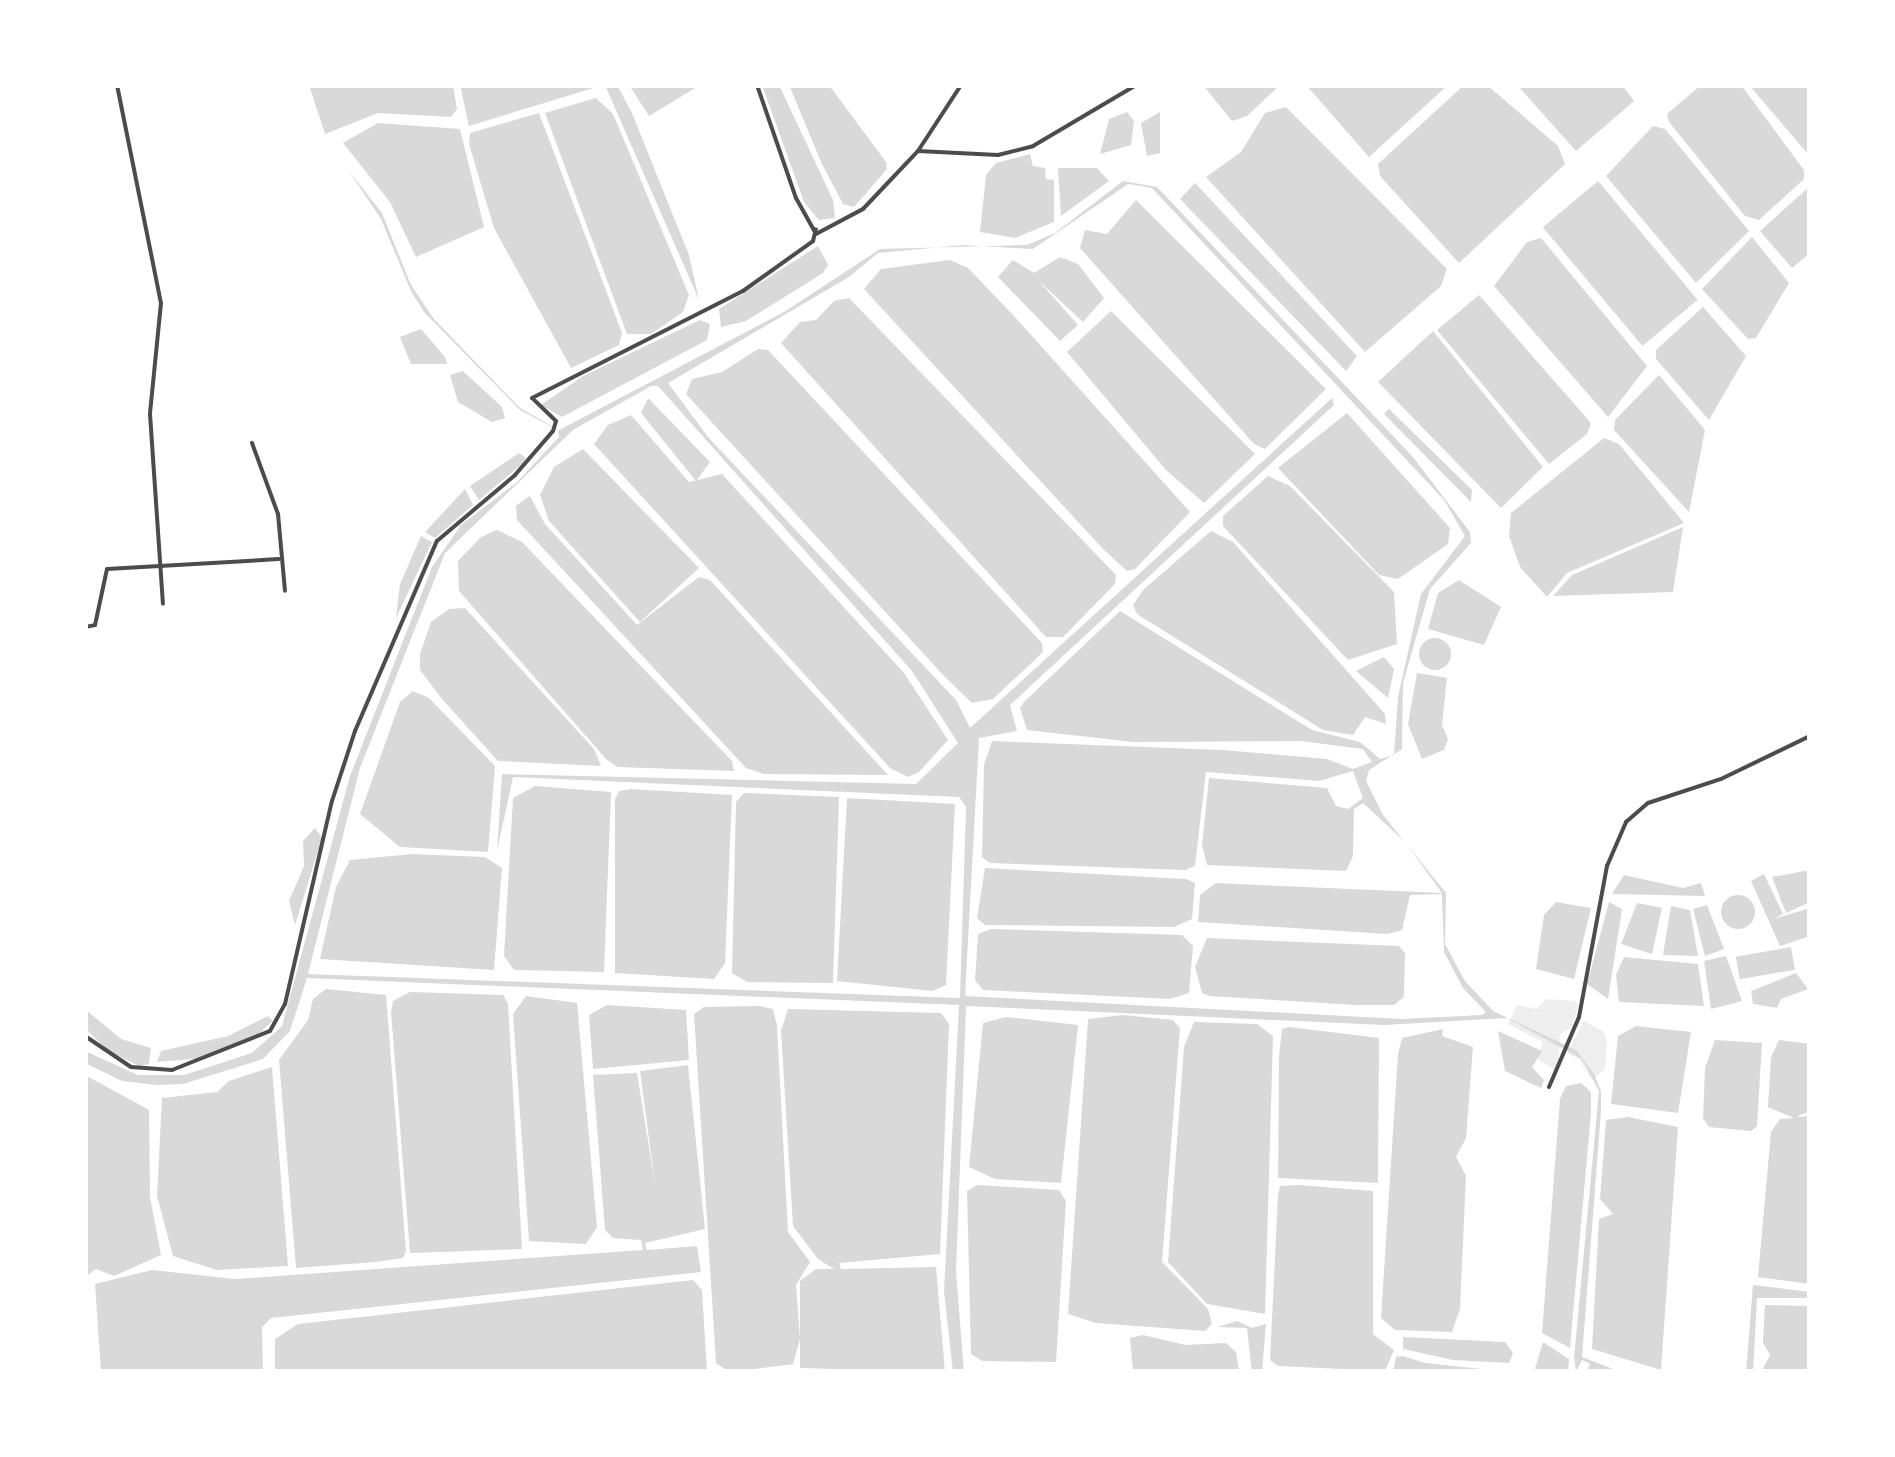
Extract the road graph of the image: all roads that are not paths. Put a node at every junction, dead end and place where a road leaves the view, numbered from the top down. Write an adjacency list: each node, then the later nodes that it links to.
1 (117, 85): 9 (street)
2 (758, 85): 6 (street)
3 (961, 85): 5 (street)
4 (1136, 85): 5 (street)
5 (918, 151): 6 (street)
6 (816, 232): 14 (street)
7 (252, 443): 8 (street)
8 (279, 559): 9 (street); 10 (street)
9 (163, 564): 11 (street); 12 (street)
10 (285, 591)
11 (164, 604)
12 (85, 627)
13 (1810, 736): 15 (street)
14 (85, 1036)
15 (1550, 1086)

